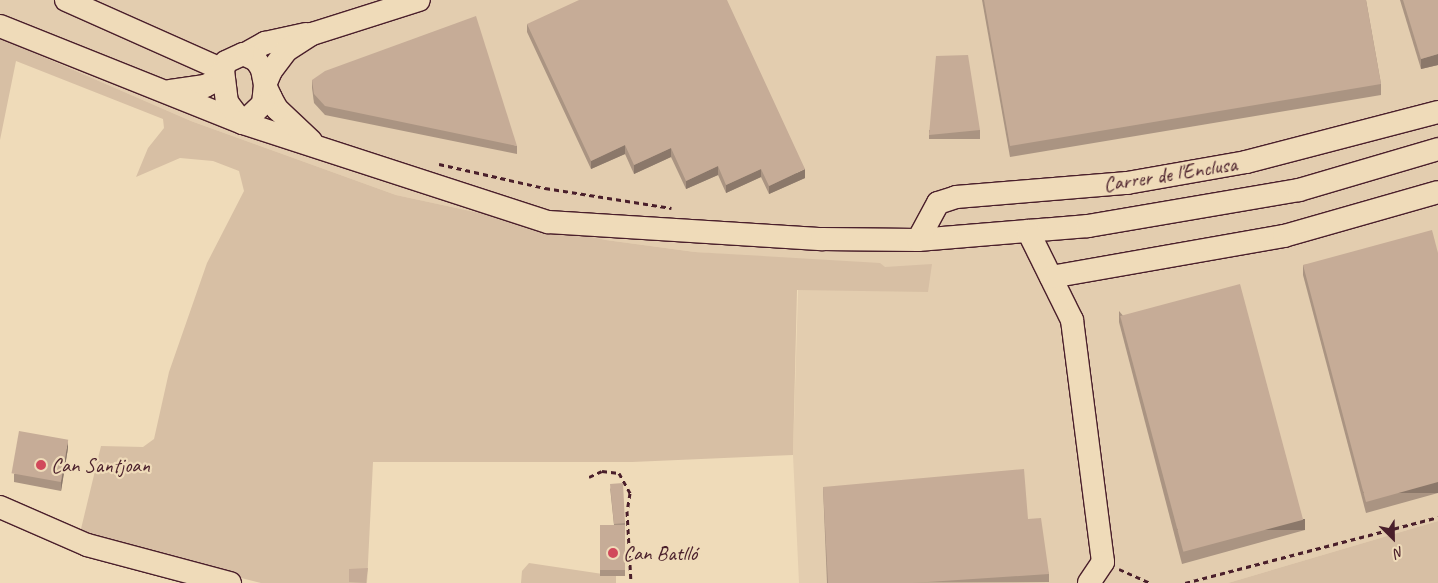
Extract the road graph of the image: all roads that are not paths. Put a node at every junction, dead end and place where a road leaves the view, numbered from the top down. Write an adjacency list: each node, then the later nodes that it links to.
1 (66, 0): 6 (street)
2 (419, 0): 4 (street)
3 (0, 26): 8 (street)
4 (312, 34): 5 (street); 7 (street)
5 (245, 54): 6 (street); 7 (street)
6 (222, 70): 8 (street); 10 (street)
7 (265, 85): 10 (street); 11 (street)
8 (165, 90): 10 (street)
9 (1438, 112): 15 (street, Carrer de l'Enclusa)
10 (243, 123): 11 (street)
11 (320, 148): 15 (street)
12 (1438, 149): 14 (street)
13 (1438, 192): 16 (street)
14 (1028, 231): 15 (street); 16 (street)
15 (918, 240)
16 (1051, 277): 19 (street)
17 (0, 507): 18 (street)
18 (230, 583)
19 (1089, 583)

